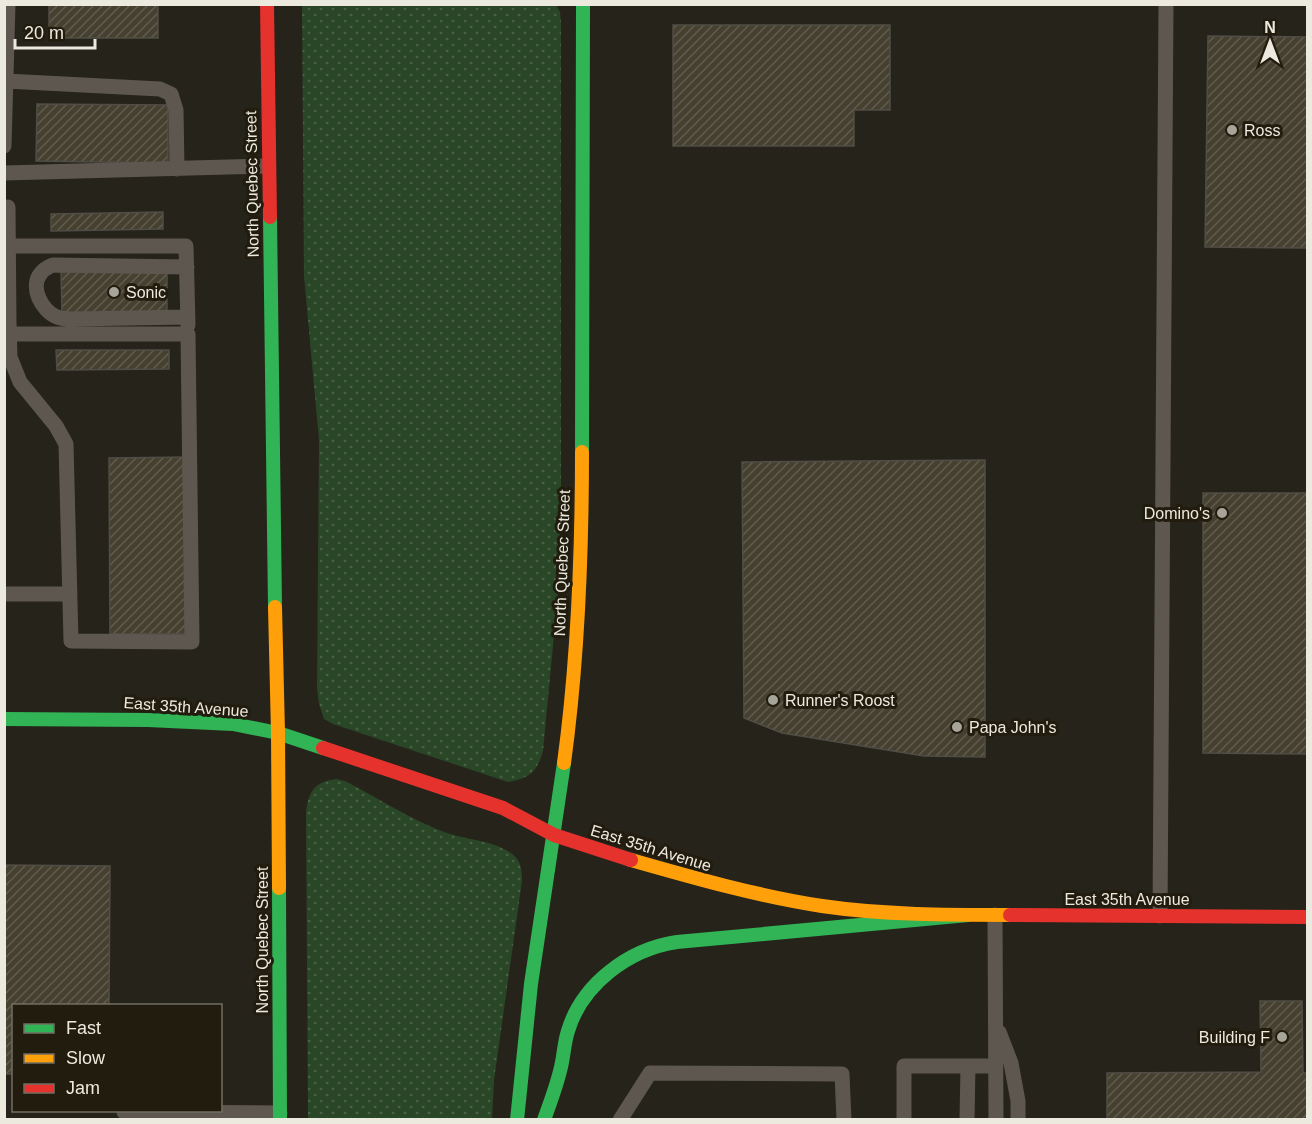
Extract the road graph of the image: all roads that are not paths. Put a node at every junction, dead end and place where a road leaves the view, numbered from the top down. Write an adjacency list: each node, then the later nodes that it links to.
1 (8, 4): 5 (lane)
2 (267, 4): 7 (main road, North Quebec Street)
3 (583, 4): 20 (main road, North Quebec Street)
4 (1166, 4): 23 (lane)
5 (6, 81): 6 (lane); 8 (lane)
6 (4, 146)
7 (268, 166): 8 (lane); 19 (main road, North Quebec Street)
8 (177, 169): 9 (lane)
9 (4, 173)
10 (8, 207): 11 (lane)
11 (9, 246): 12 (lane); 14 (lane)
12 (187, 267): 13 (lane); 13 (lane)
13 (188, 317): 15 (lane)
14 (9, 334): 15 (lane); 17 (lane)
15 (188, 334): 17 (lane)
16 (7, 594): 17 (lane)
17 (70, 594)
18 (4, 719): 19 (main road, East 35th Avenue)
19 (278, 733): 20 (main road, East 35th Avenue); 29 (main road, North Quebec Street)
20 (554, 835): 21 (main road, East 35th Avenue); 30 (main road, North Quebec Street)
21 (968, 915): 22 (main road, East 35th Avenue); 31 (main road)
22 (994, 915): 23 (main road, East 35th Avenue); 25 (lane)
23 (1160, 916): 24 (main road, East 35th Avenue)
24 (1308, 917)
25 (996, 1024): 27 (lane); 37 (lane)
26 (968, 1066): 27 (lane); 34 (lane); 35 (lane)
27 (996, 1066): 36 (lane)
28 (124, 1112): 29 (lane)
29 (280, 1116)
30 (517, 1119)
31 (544, 1119)
32 (620, 1119): 33 (lane)
33 (844, 1119)
34 (904, 1119)
35 (968, 1119)
36 (996, 1119)
37 (1018, 1119)

